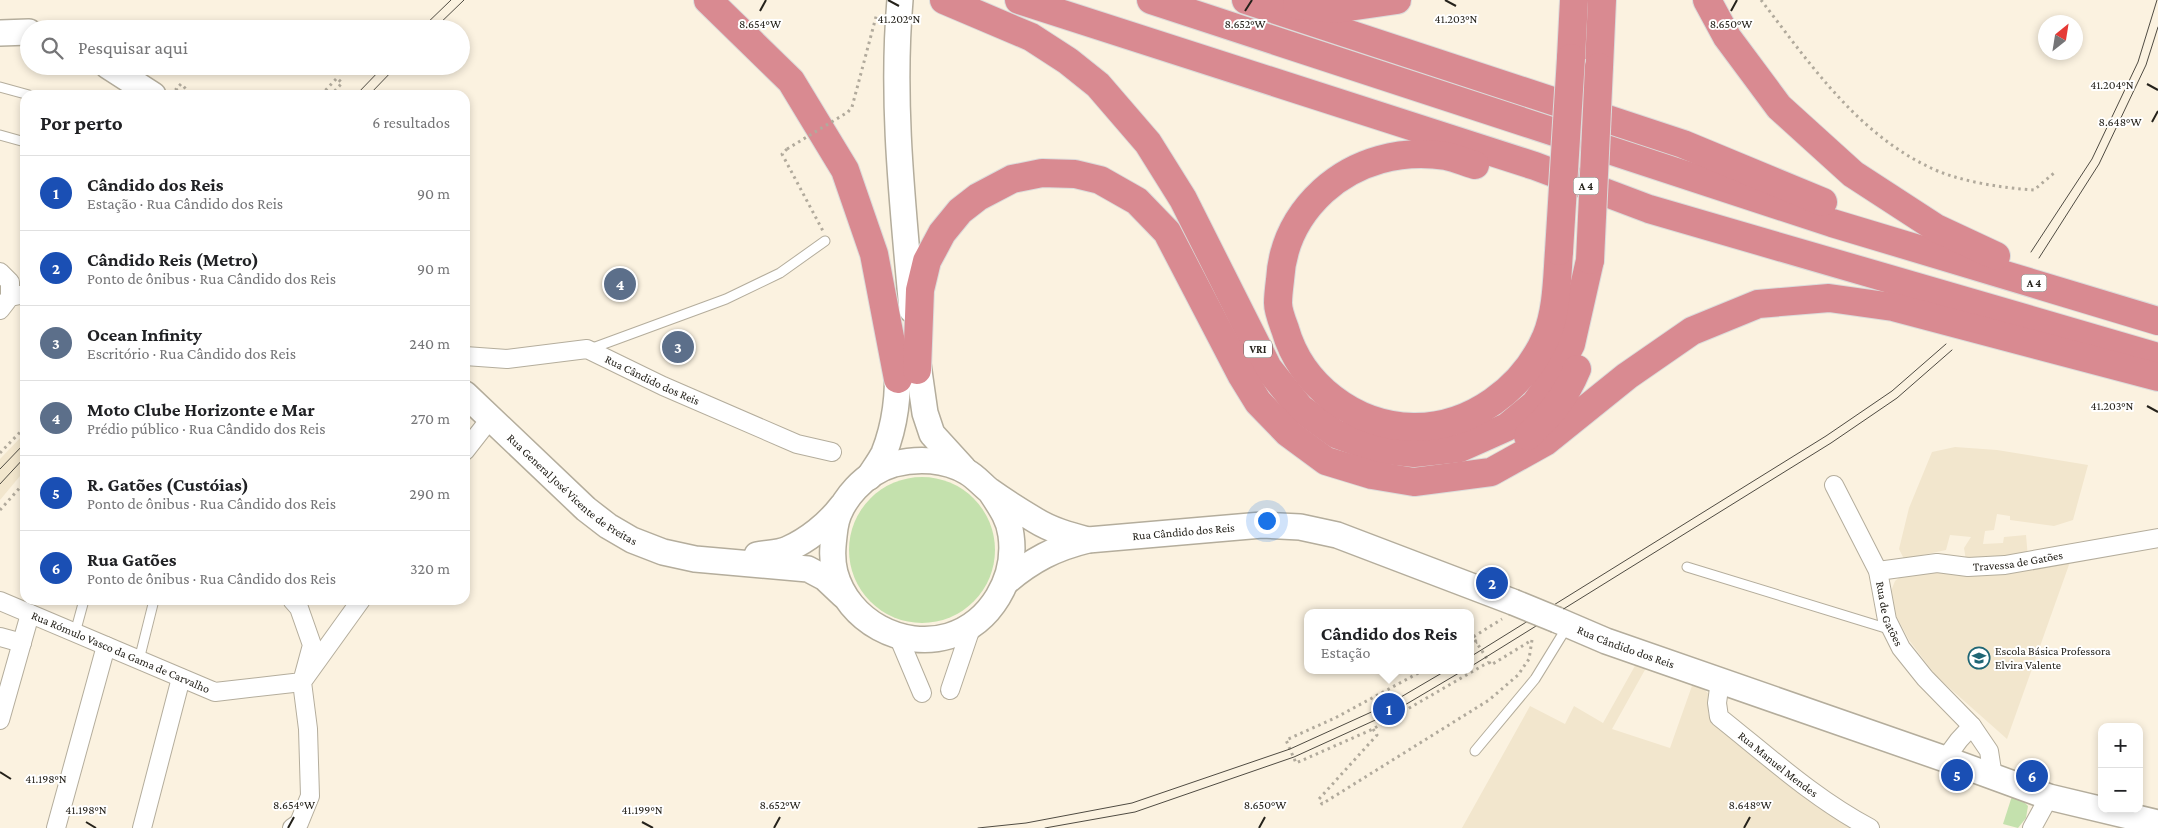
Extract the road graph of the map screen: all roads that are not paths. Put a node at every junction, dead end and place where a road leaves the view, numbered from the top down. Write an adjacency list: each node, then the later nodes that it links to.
1 (708, 0): 33 (highway)
2 (886, 0): 15 (main road)
3 (900, 0): 15 (main road)
4 (944, 0): 24 (highway, VRI)
5 (1019, 0): 22 (highway, A 4)
6 (1151, 0): 25 (highway, A 4)
7 (1246, 0): 25 (highway)
8 (1271, 0): 9 (highway)
9 (1397, 0)
10 (1574, 0): 22 (highway, VRI, bridge)
11 (1602, 0): 24 (highway, VRI, bridge)
12 (1706, 0): 28 (highway)
13 (0, 32): 14 (main road)
14 (20, 32)
15 (884, 34): 33 (main road)
16 (122, 75): 18 (main road)
17 (0, 86): 19 (lane)
18 (145, 90)
19 (20, 92)
20 (0, 135): 21 (lane)
21 (20, 141)
22 (1649, 209): 32 (highway, A 4)
23 (825, 240): 30 (lane)
24 (1590, 260): 41 (highway, VRI)
25 (1970, 263): 28 (highway, A 4)
26 (0, 272): 27 (street)
27 (12, 300)
28 (2097, 303): 29 (highway, A 4)
29 (2158, 321)
30 (587, 350): 31 (street); 38 (street, Rua Cândido dos Reis)
31 (470, 356)
32 (2158, 357)
33 (908, 374): 39 (main road); 40 (main road); 41 (highway)
34 (2158, 377): 41 (highway)
35 (470, 399): 36 (main road, Rua General José Vicente de Freitas)
36 (490, 419): 37 (street); 47 (main road, Rua General José Vicente de Freitas)
37 (470, 445)
38 (832, 452)
39 (967, 472): 40 (main road, Rua Cândido dos Reis); 43 (main road, Rua Cândido dos Reis)
40 (869, 476): 44 (main road, Rua Cândido dos Reis)
41 (1459, 476)
42 (1834, 485): 49 (street, Rua de Gatões)
43 (990, 491): 46 (main road, Rua Cândido dos Reis); 50 (main road, Rua Cândido dos Reis)
44 (846, 501): 47 (main road); 51 (main road, Rua Cândido dos Reis)
45 (2158, 538): 49 (street, Travessa de Gatões)
46 (1088, 540): 50 (main road, Rua Cândido dos Reis); 58 (main road, Rua Cândido dos Reis, bridge)
47 (695, 559): 51 (main road)
48 (1687, 566): 60 (lane)
49 (1878, 571): 60 (street, Rua de Gatões)
50 (1006, 582): 59 (main road, Rua Cândido dos Reis)
51 (845, 596): 63 (main road, Rua Cândido dos Reis)
52 (0, 602): 57 (street, Rua Rómulo Vasco da Gama de Carvalho)
53 (83, 605): 61 (lane)
54 (153, 605): 66 (lane)
55 (296, 605): 69 (street)
56 (357, 605): 69 (street)
57 (30, 614): 61 (street, Rua Rómulo Vasco da Gama de Carvalho); 64 (street)
58 (1563, 622): 68 (main road, Rua Cândido dos Reis); 74 (lane)
59 (972, 625): 63 (main road, Rua Cândido dos Reis); 70 (street)
60 (1892, 630): 73 (street, Rua de Gatões)
61 (75, 633): 65 (street, Rua Rómulo Vasco da Gama de Carvalho)
62 (0, 636): 64 (street)
63 (898, 636): 71 (street)
64 (22, 643): 72 (street)
65 (106, 646): 66 (street, Rua Rómulo Vasco da Gama de Carvalho); 79 (street)
66 (139, 660): 67 (street, Rua Rómulo Vasco da Gama de Carvalho)
67 (181, 678): 69 (street, Rua Rómulo Vasco da Gama de Carvalho); 80 (street)
68 (1720, 681): 75 (main road, Rua Cândido dos Reis); 82 (street, Rua Manuel Mendes)
69 (302, 682): 81 (street)
70 (950, 690)
71 (922, 693)
72 (0, 720)
73 (1972, 726): 75 (street); 76 (street, Rua de Gatões)
74 (1475, 751)
75 (1945, 759): 76 (main road, Rua Cândido dos Reis)
76 (1993, 777): 77 (main road, Rua Cândido dos Reis)
77 (2049, 798): 78 (main road, Rua Cândido dos Reis); 83 (street)
78 (2158, 823)
79 (56, 828)
80 (142, 828)
81 (292, 828)
82 (1870, 828)
83 (2032, 828)

